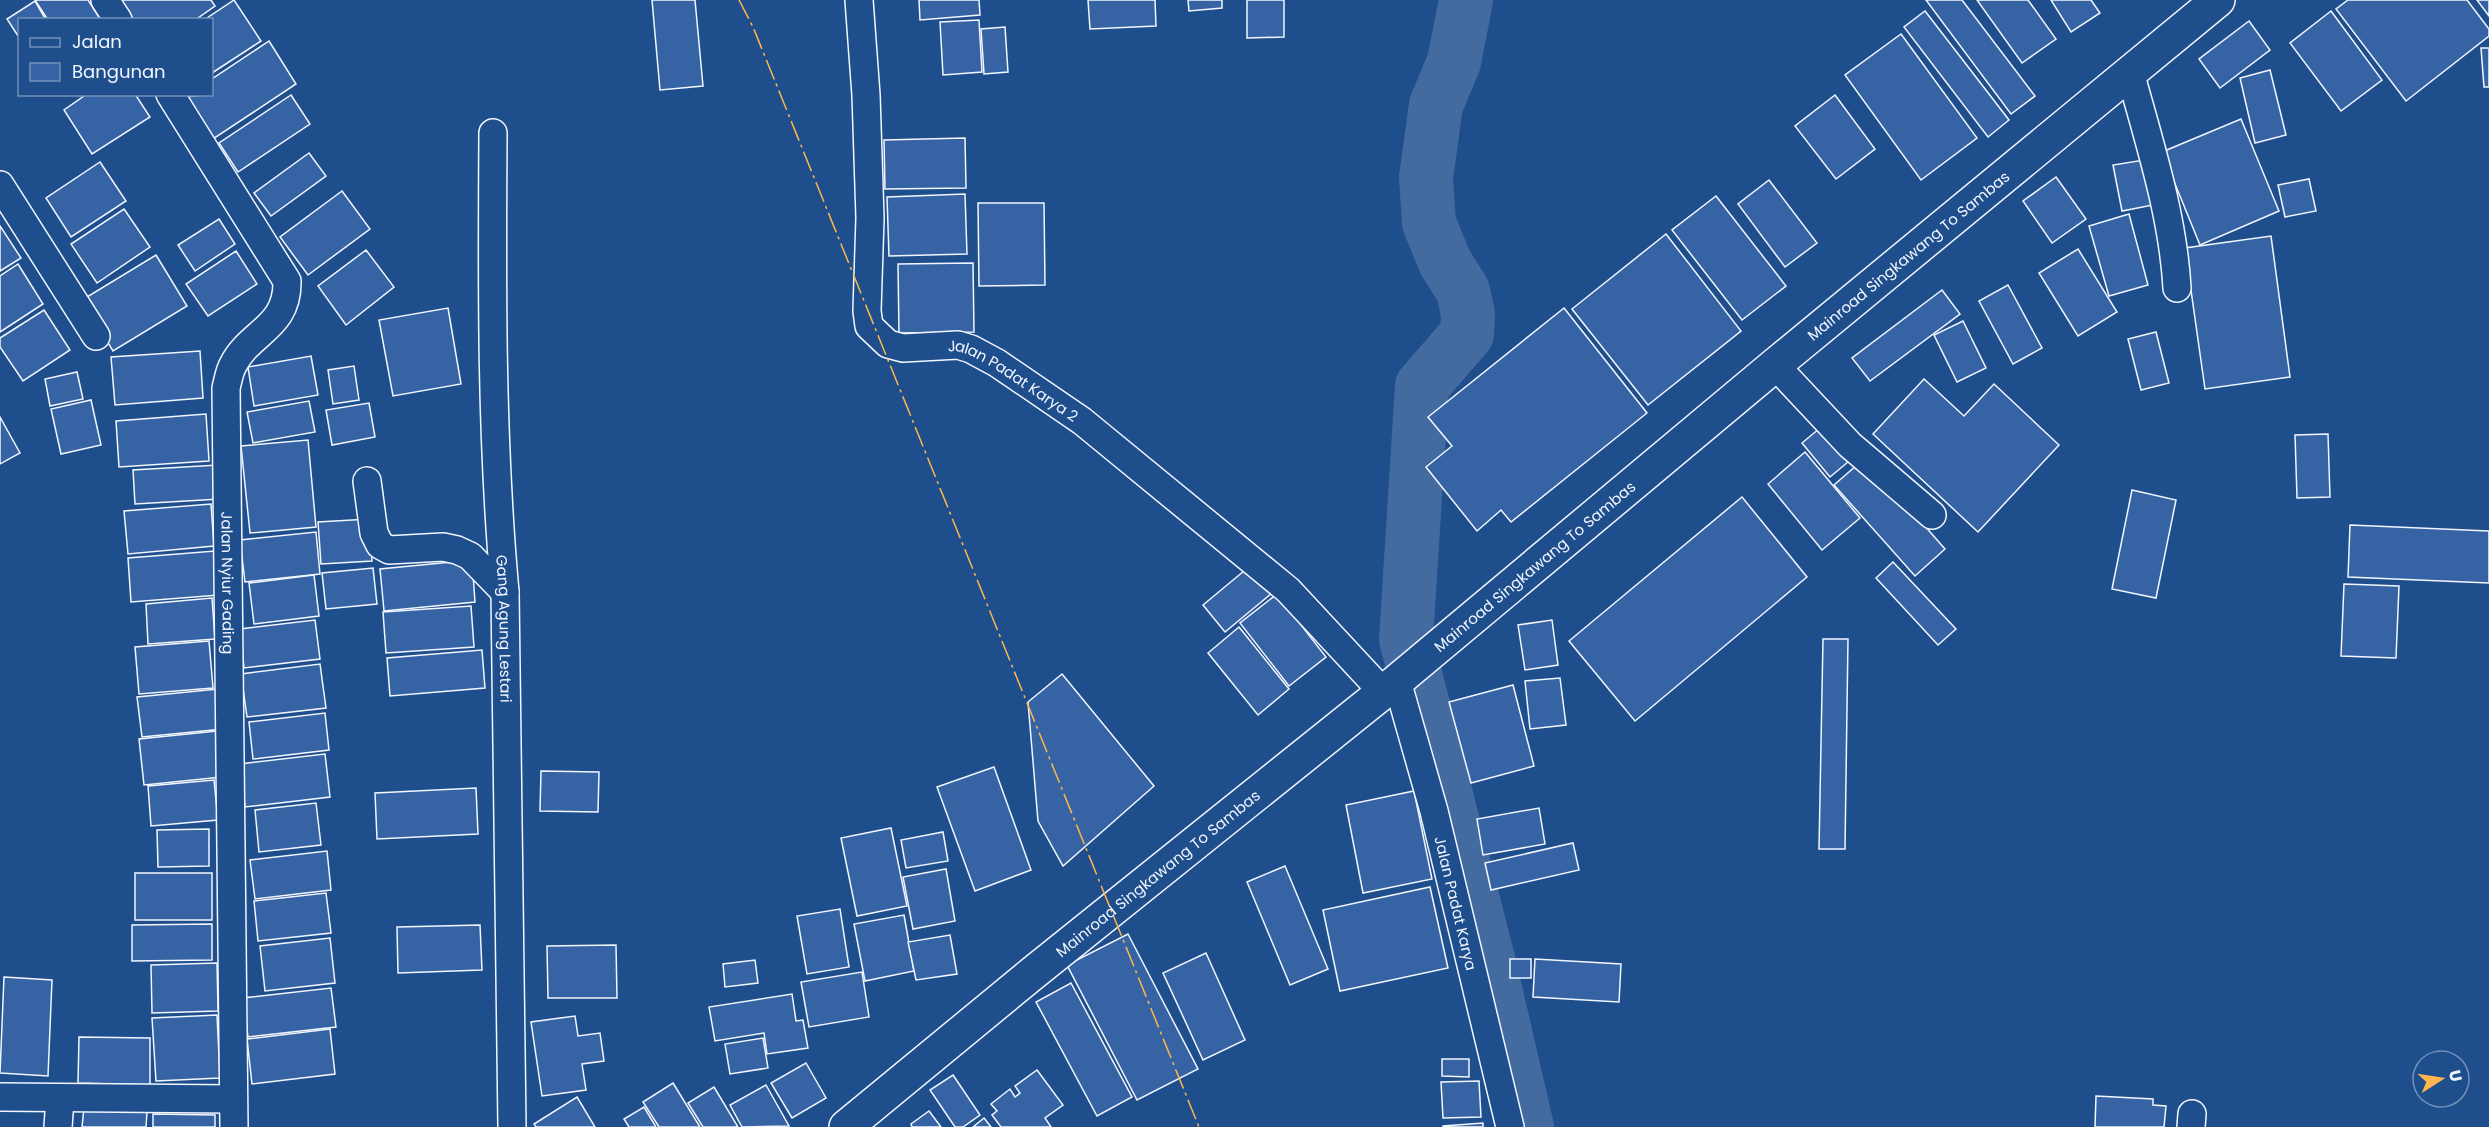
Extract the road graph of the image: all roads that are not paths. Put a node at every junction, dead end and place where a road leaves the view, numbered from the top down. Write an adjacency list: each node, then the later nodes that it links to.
1 (105, 0): 4 (street)
2 (859, 0): 15 (street, Jalan Padat Karya 2)
3 (2218, 0): 5 (main road, Mainroad Singkawang To Sambas)
4 (117, 18)
5 (2130, 72): 9 (street); 11 (main road, Mainroad Singkawang To Sambas)
6 (171, 96): 18 (street, Jalan Nyiur Gading)
7 (494, 133): 14 (street, Gang Agung Lestari)
8 (0, 185): 10 (street)
9 (2177, 288)
10 (96, 336)
11 (1775, 364): 13 (street); 15 (main road, Mainroad Singkawang To Sambas)
12 (367, 481): 14 (street)
13 (1932, 515)
14 (505, 592): 22 (street, Gang Agung Lestari)
15 (1390, 686): 19 (main road, Mainroad Singkawang To Sambas); 23 (street, Jalan Padat Karya)
16 (0, 1097): 17 (street)
17 (60, 1099): 18 (street); 20 (street)
18 (233, 1099): 21 (street, Jalan Nyiur Gading)
19 (861, 1122)
20 (58, 1127)
21 (234, 1127)
22 (512, 1127)
23 (1510, 1127)

